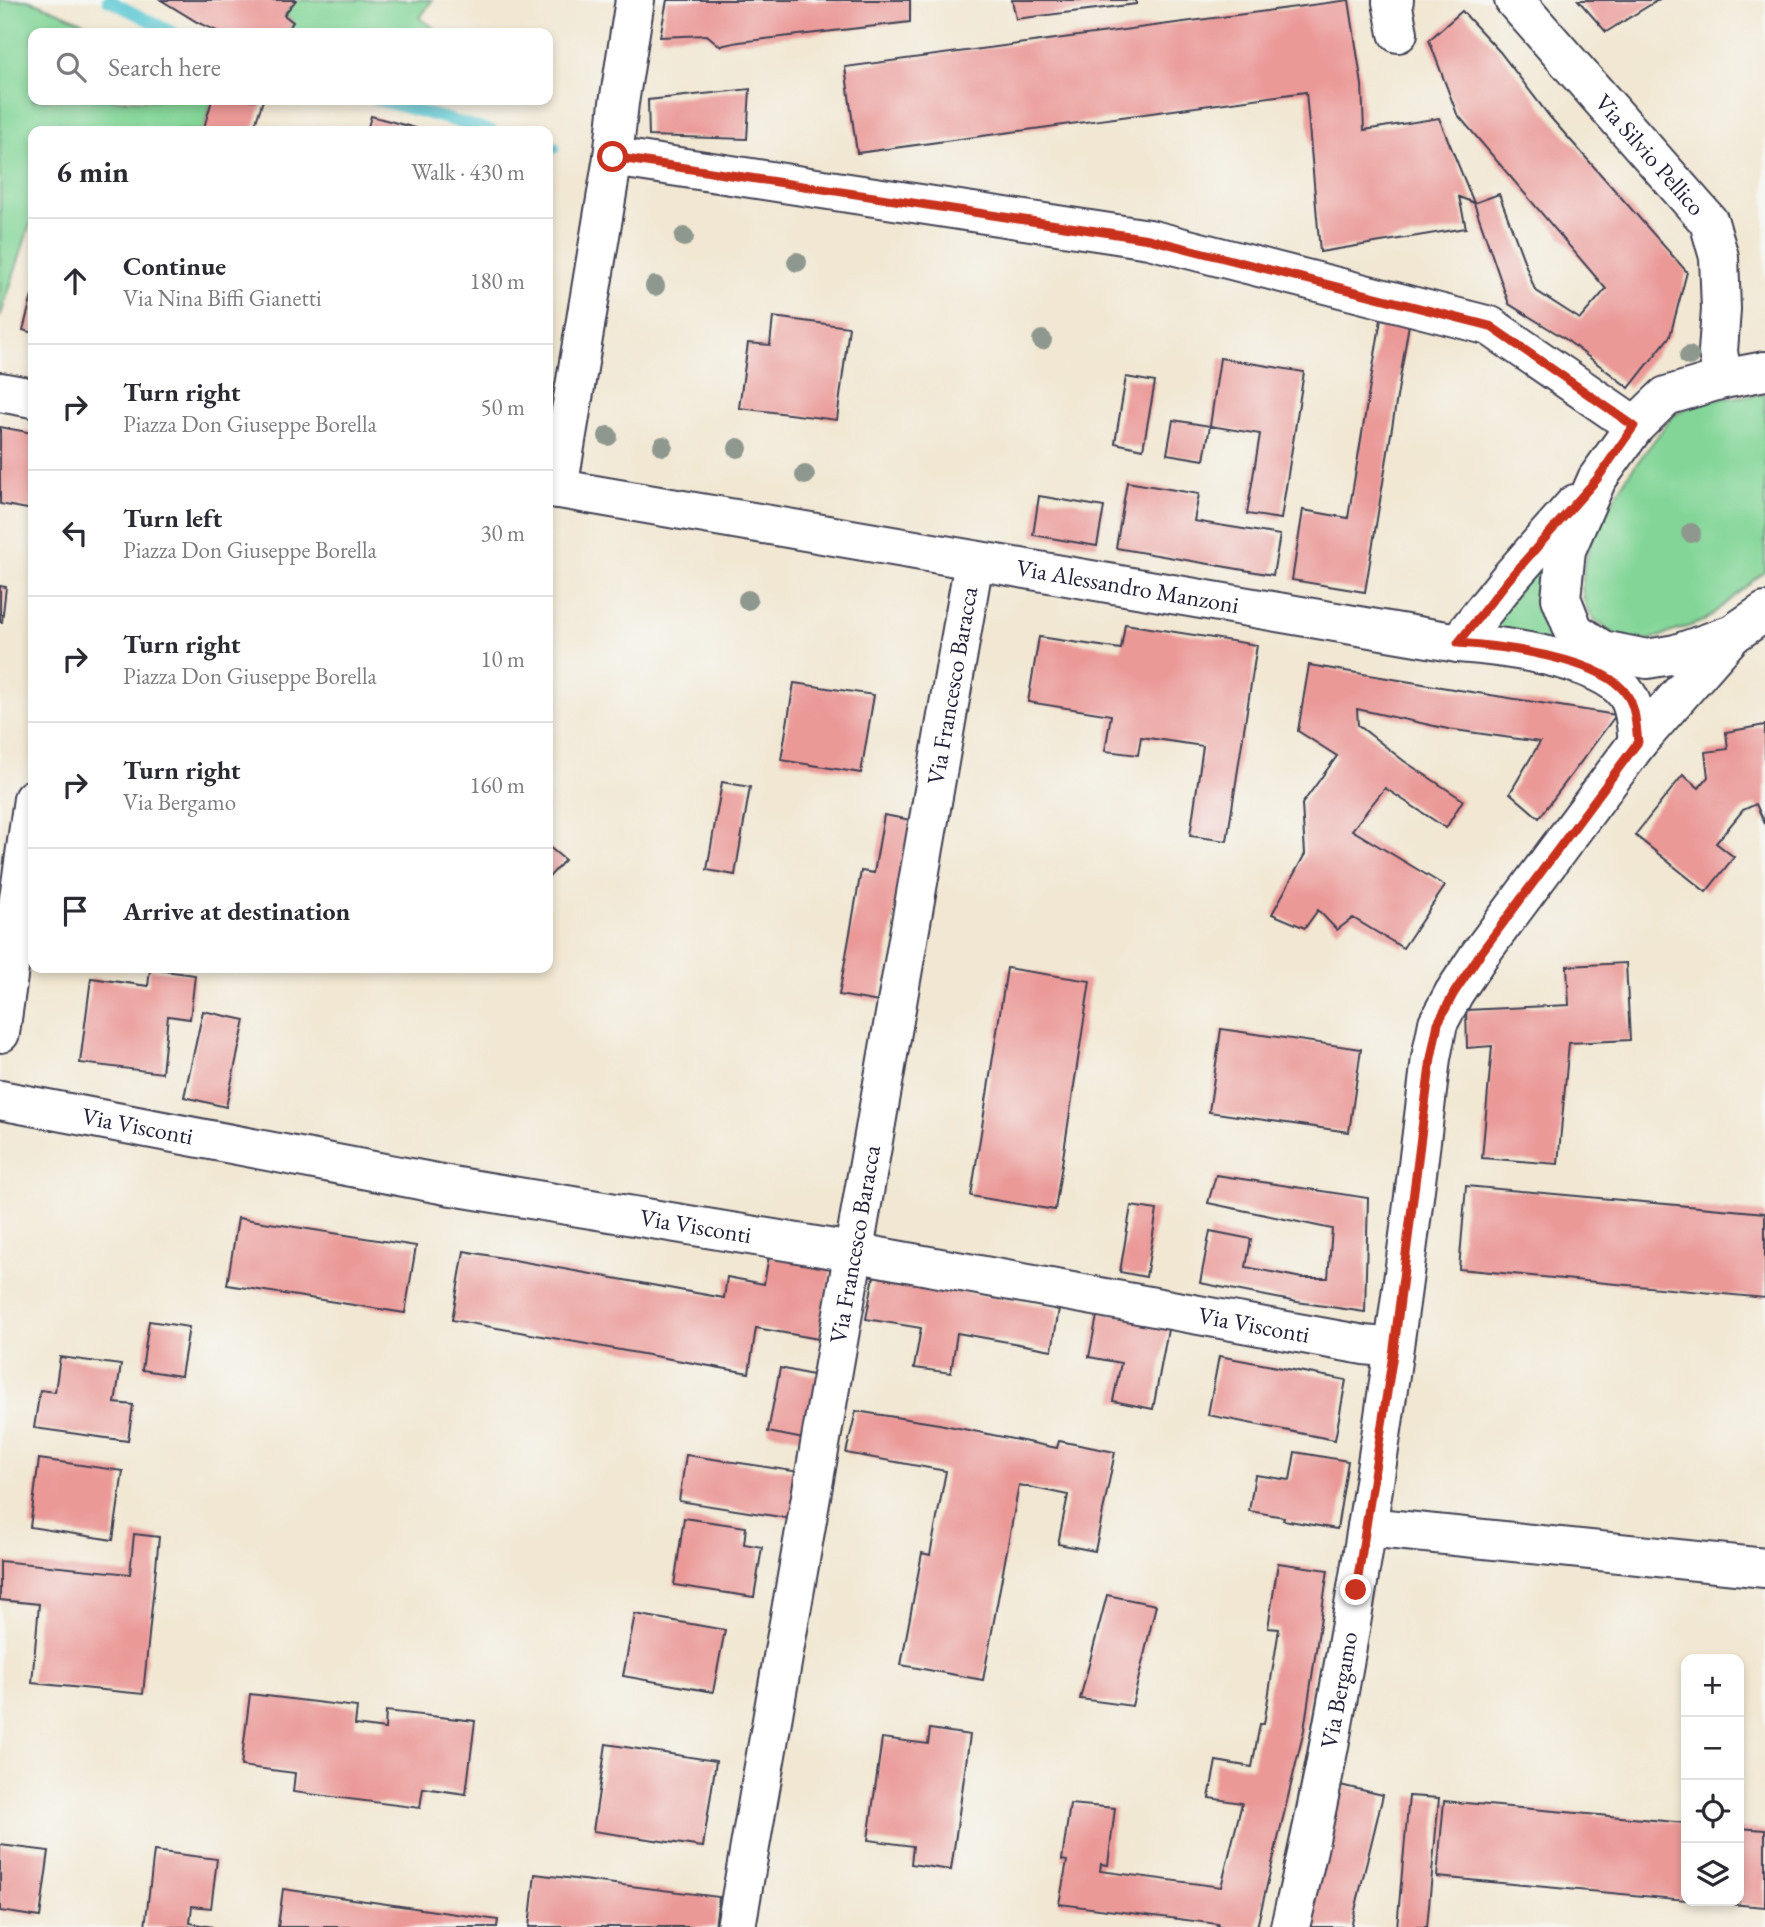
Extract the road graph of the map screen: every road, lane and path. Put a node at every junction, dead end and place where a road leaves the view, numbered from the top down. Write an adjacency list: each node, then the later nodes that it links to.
1 (635, 0): 3 (street)
2 (1514, 0): 5 (street, Via Silvio Pellico)
3 (613, 157): 8 (street); 10 (street)
4 (1765, 371): 5 (street)
5 (1723, 379): 8 (street)
6 (0, 392): 7 (street)
7 (28, 397)
8 (1634, 426): 9 (street)
9 (1597, 479): 13 (street); 14 (street)
10 (553, 488): 11 (street, Via Alessandro Manzoni)
11 (974, 561): 14 (street, Via Alessandro Manzoni); 19 (street, Via Francesco Baracca)
12 (1765, 612): 13 (street)
13 (1733, 634): 15 (street, Via Bergamo)
14 (1458, 643): 15 (street, Via Alessandro Manzoni)
15 (1638, 742): 20 (street, Via Bergamo)
16 (28, 834): 17 (street)
17 (0, 1033)
18 (0, 1100): 19 (street, Via Visconti)
19 (852, 1252): 20 (street, Via Visconti); 23 (street, Via Francesco Baracca)
20 (1394, 1348): 21 (street, Via Bergamo)
21 (1367, 1527): 22 (street); 24 (street, Via Bergamo)
22 (1765, 1568)
23 (736, 1927)
24 (1290, 1927)

